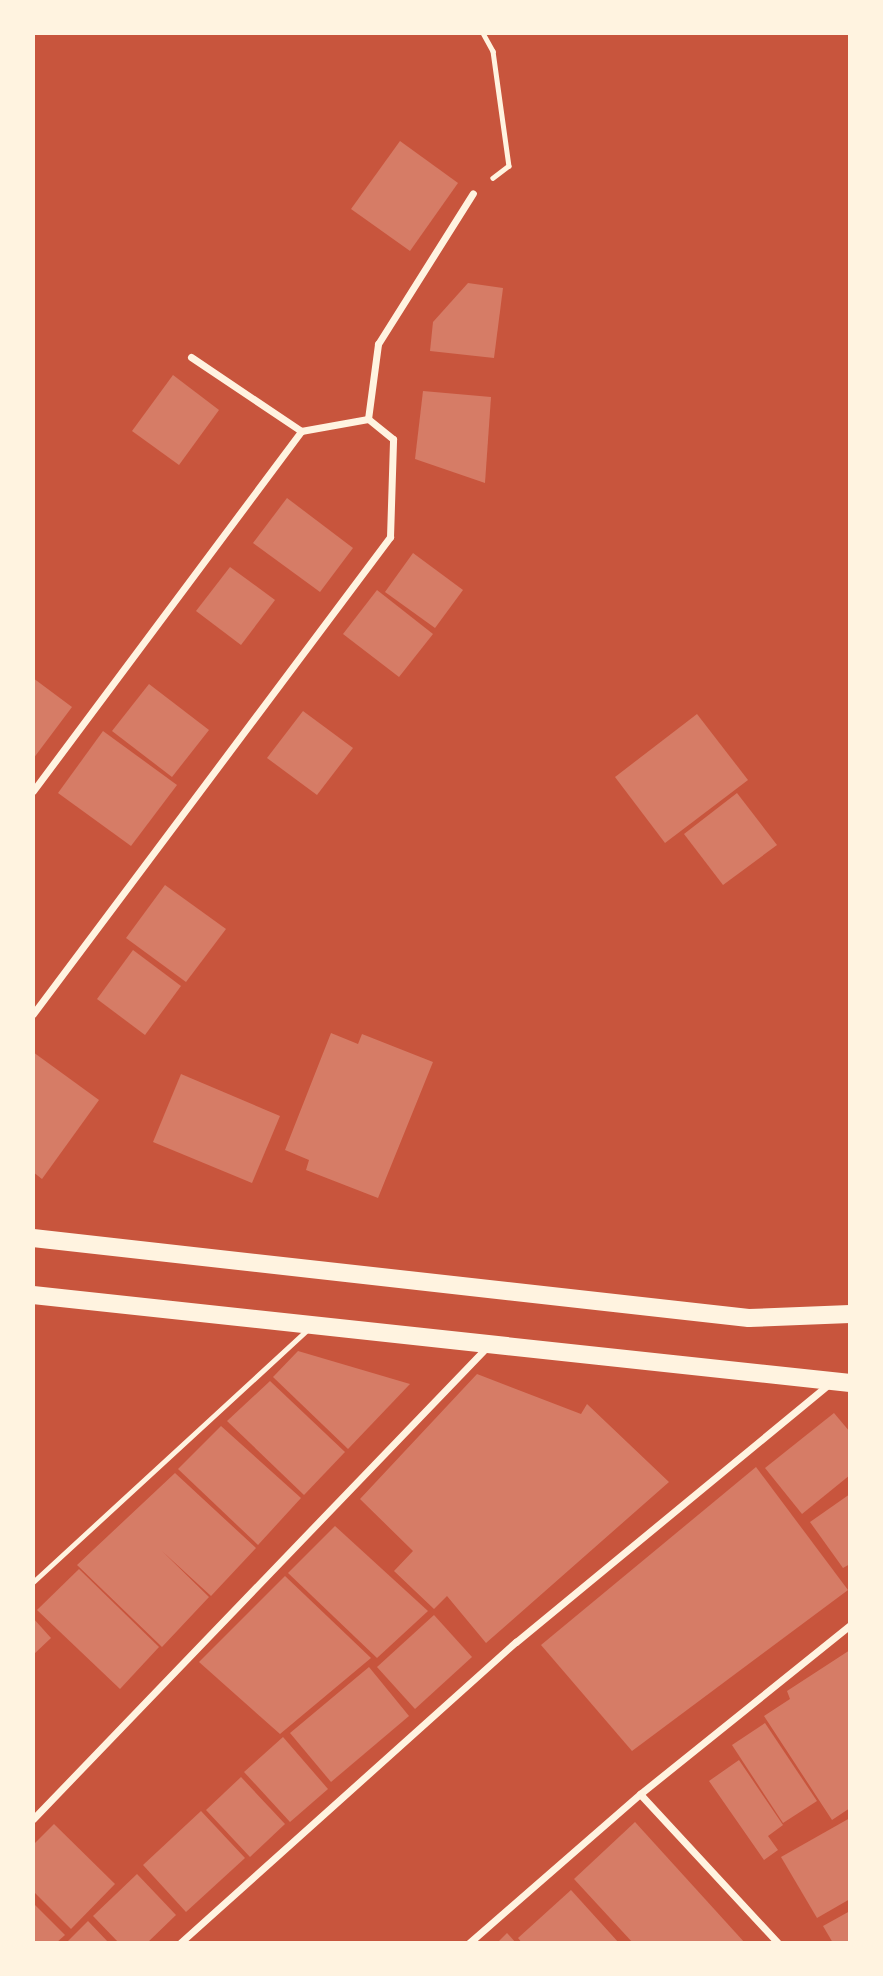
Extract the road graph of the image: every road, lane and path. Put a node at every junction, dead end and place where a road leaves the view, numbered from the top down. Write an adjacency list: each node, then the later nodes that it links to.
1 (483, 33): 2 (path)
2 (473, 192): 4 (street)
3 (191, 356): 5 (street)
4 (368, 419): 5 (street); 7 (street)
5 (301, 431): 6 (street)
6 (33, 791)
7 (33, 1014)
8 (33, 1238): 10 (main road)
9 (33, 1295): 11 (main road)
10 (850, 1314)
11 (309, 1328): 12 (main road); 14 (lane)
12 (489, 1345): 13 (main road); 17 (street)
13 (841, 1382): 18 (street)
14 (33, 1582)
15 (850, 1626): 16 (street)
16 (640, 1794): 19 (street); 20 (street)
17 (33, 1819)
18 (180, 1943)
19 (469, 1943)
20 (778, 1943)

